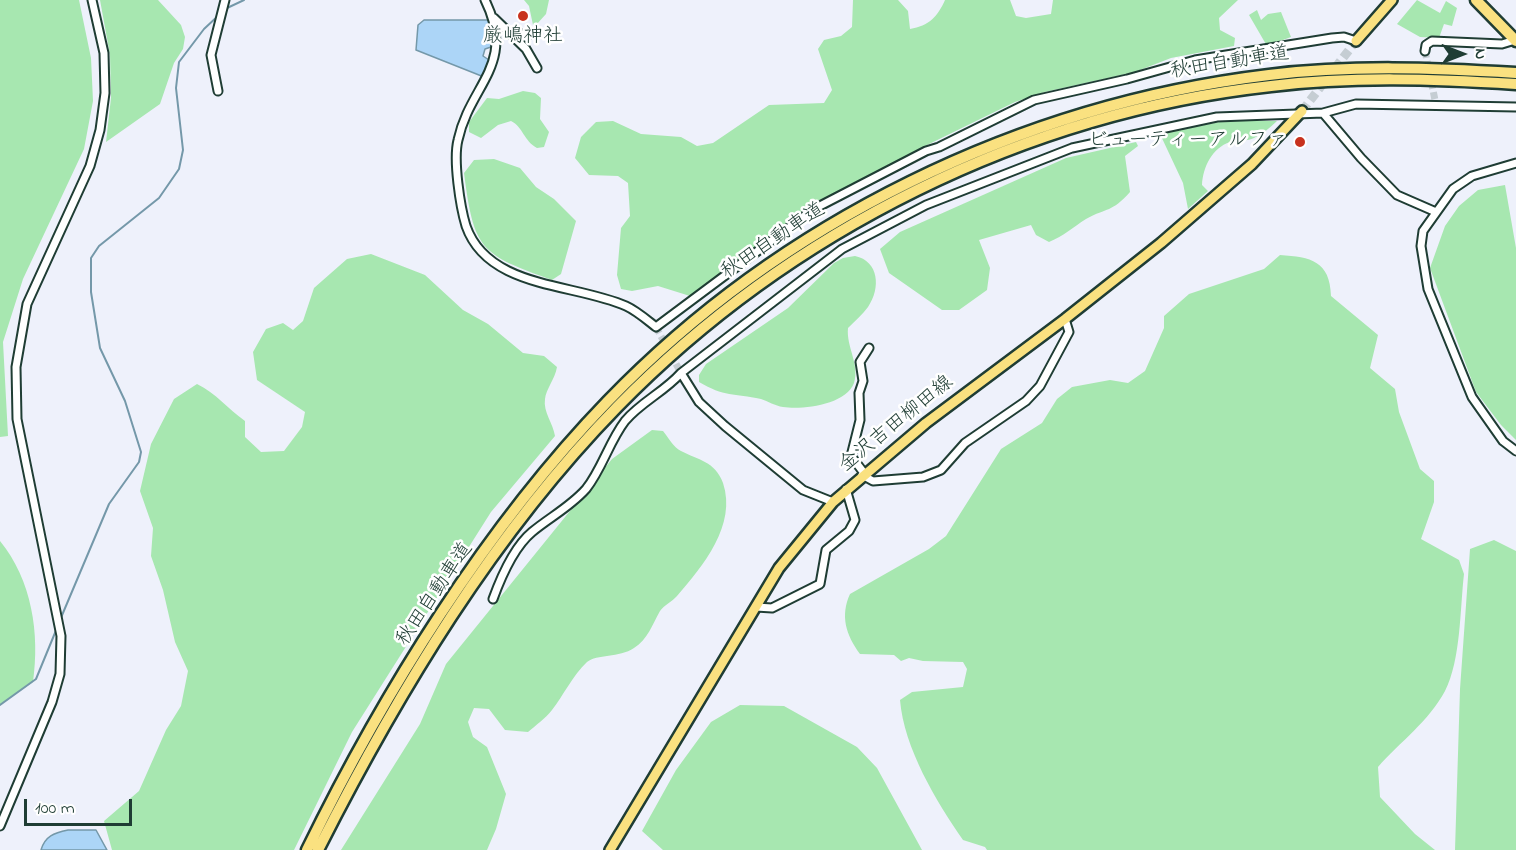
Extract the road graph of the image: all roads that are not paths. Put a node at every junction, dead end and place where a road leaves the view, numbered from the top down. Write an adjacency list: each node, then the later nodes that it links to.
1 (92, 0): 30 (street)
2 (485, 0): 6 (street)
3 (1392, 0): 10 (main road)
4 (1476, 0): 9 (highway)
5 (224, 3): 15 (street)
6 (494, 17): 7 (street); 10 (street)
7 (509, 32): 8 (street); 12 (street)
8 (529, 35)
9 (1516, 40): 11 (street)
10 (1356, 41)
11 (1425, 51)
12 (537, 68)
13 (1516, 73): 31 (highway, 秋田自動車道)
14 (1516, 84): 32 (highway, 秋田自動車道)
15 (218, 91)
16 (1516, 107): 18 (street)
17 (1302, 111): 18 (street); 21 (main road, 金沢吉田柳田線); 23 (street)
18 (1323, 113): 20 (street)
19 (1516, 163): 20 (street)
20 (1436, 212): 24 (street)
21 (1065, 319): 25 (main road, 金沢吉田柳田線); 25 (street)
22 (869, 348): 25 (street)
23 (681, 373): 27 (street); 28 (street)
24 (1516, 451)
25 (863, 474): 26 (main road, 金沢吉田柳田線)
26 (846, 489): 27 (main road, 金沢吉田柳田線); 29 (street)
27 (833, 501): 29 (main road, 金沢吉田柳田線)
28 (493, 599)
29 (756, 607): 33 (main road, 金沢吉田柳田線)
30 (0, 826)
31 (307, 850)
32 (318, 850)
33 (610, 850)

